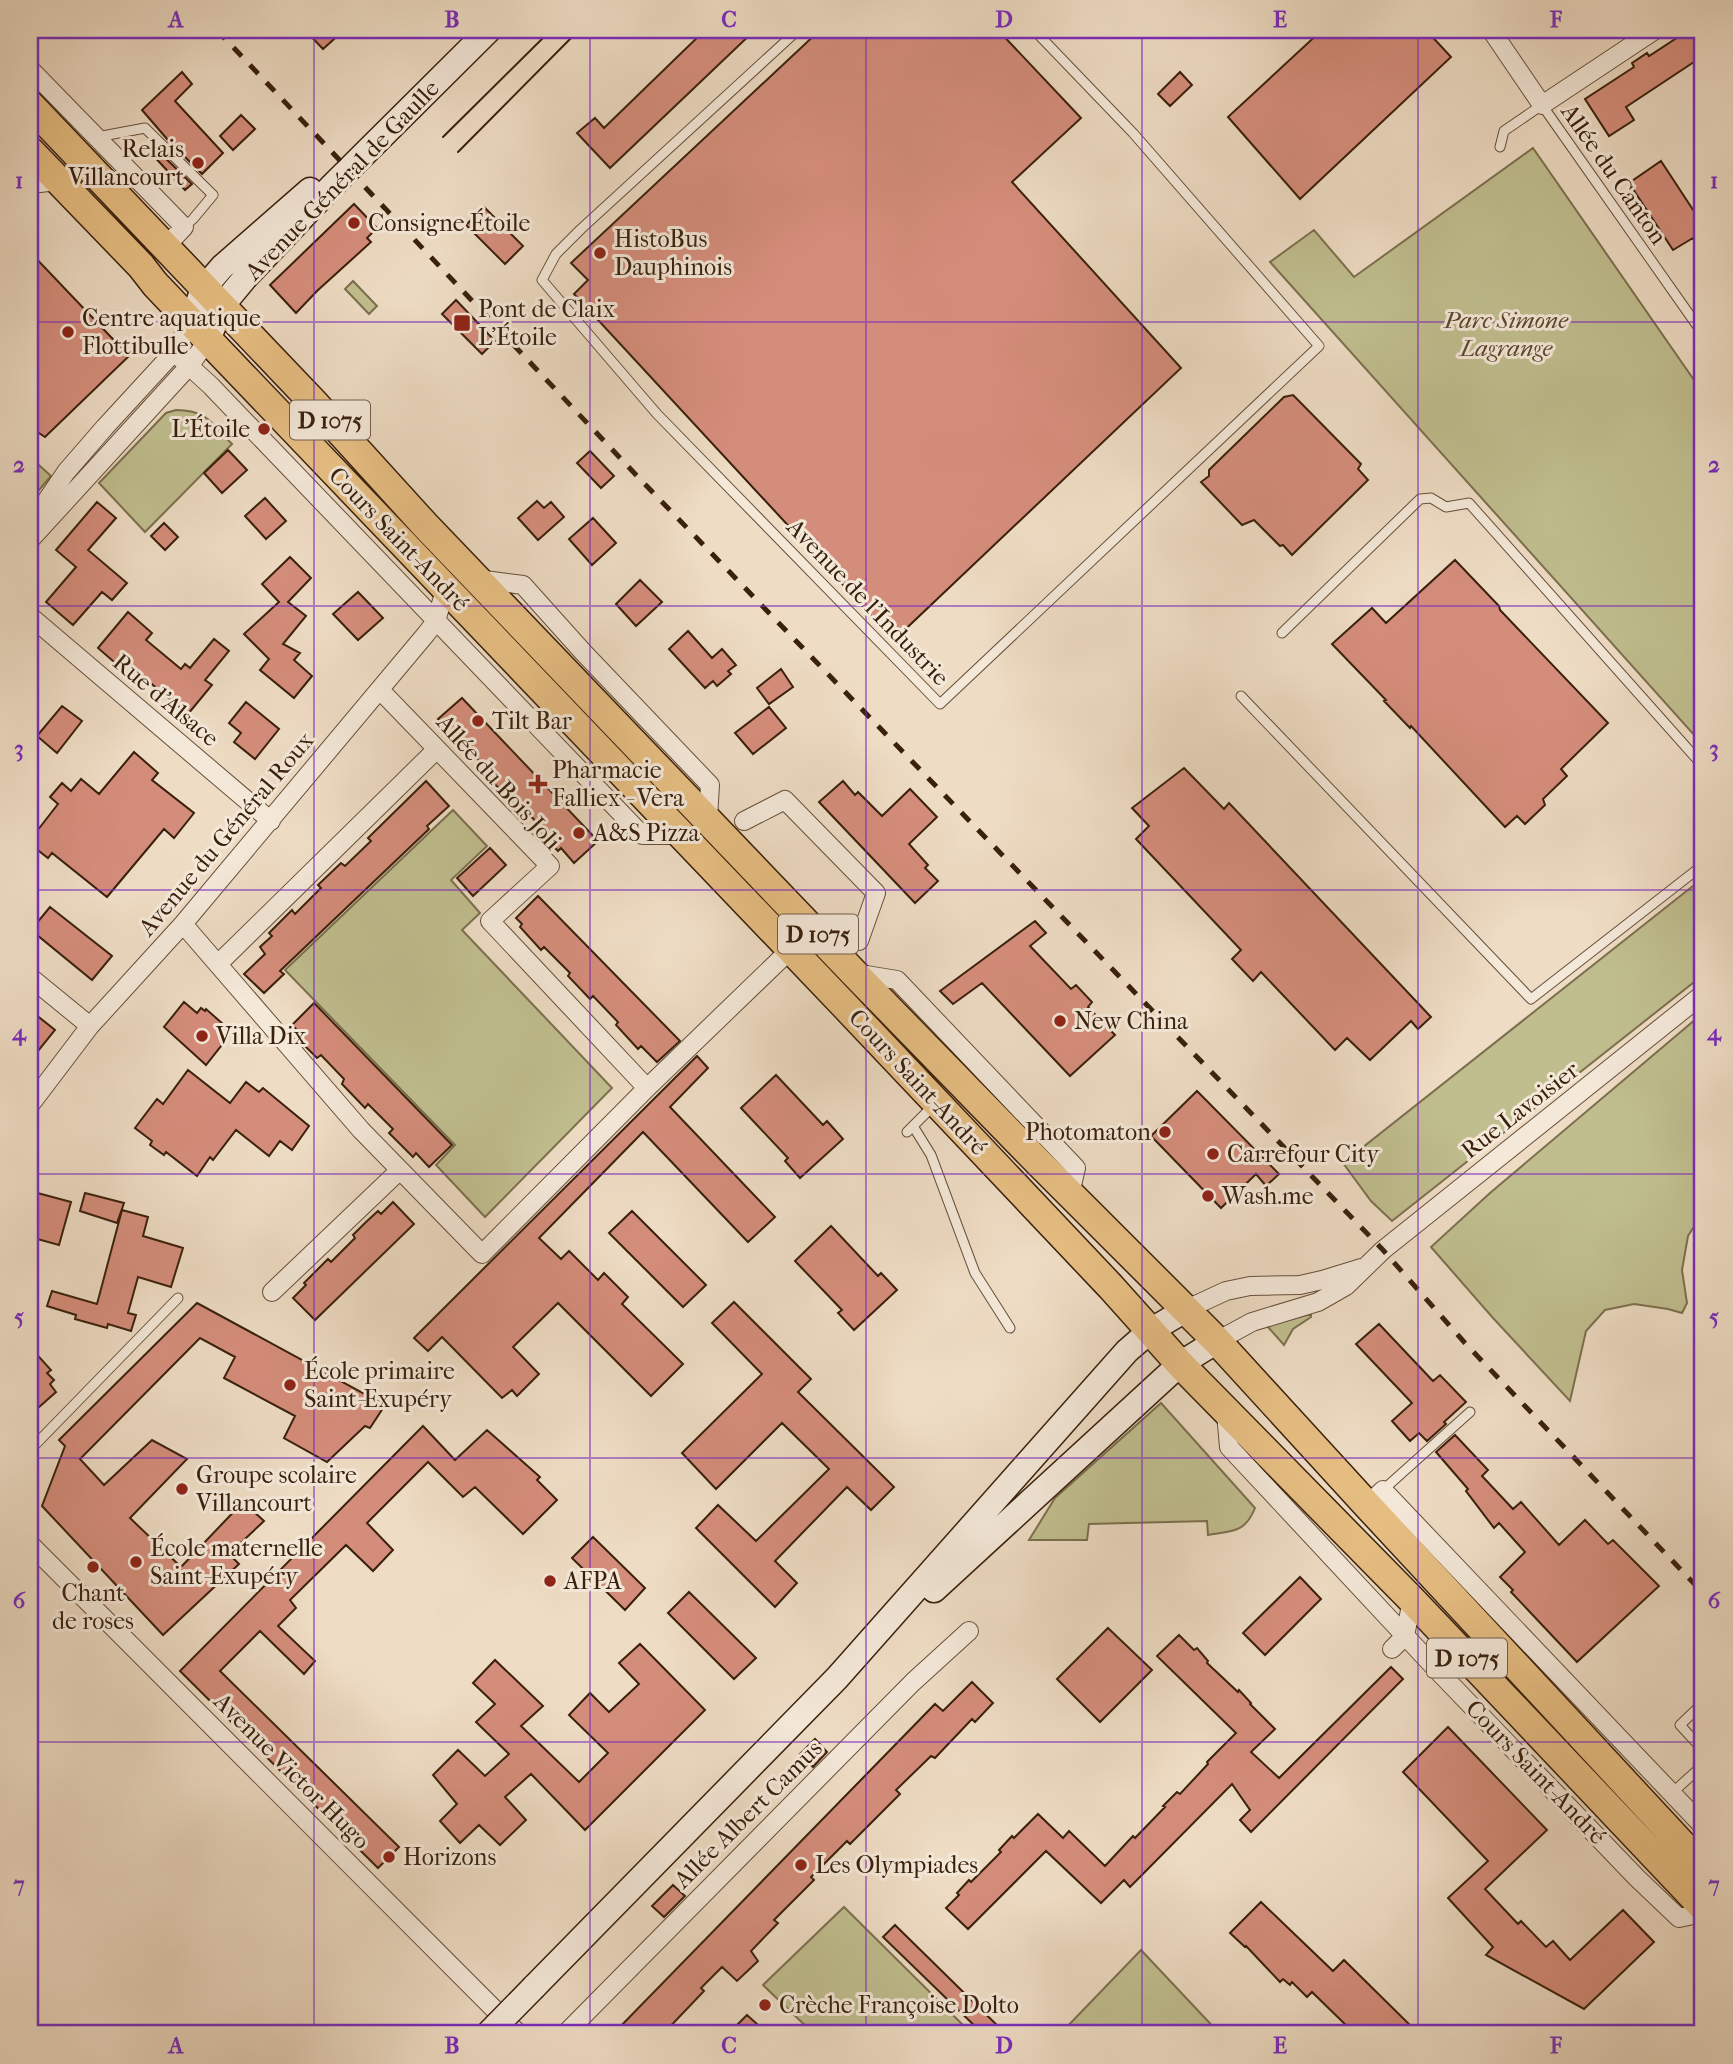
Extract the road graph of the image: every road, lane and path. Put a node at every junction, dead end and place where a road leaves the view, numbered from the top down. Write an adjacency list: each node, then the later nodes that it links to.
1 (477, 30): 18 (main road, Avenue Général de Gaulle)
2 (489, 30): 18 (main road, Avenue Général de Gaulle)
3 (798, 30): 4 (lane, Avenue de l'Industrie)
4 (1034, 30)
5 (1491, 30): 9 (street)
6 (1656, 30): 9 (street)
7 (30, 69): 10 (street)
8 (30, 105): 11 (main road, Cours Saint-André / D 1075)
9 (1542, 105): 12 (lane); 20 (lane, Allée du Canton)
10 (95, 138): 11 (street); 16 (street); 16 (lane)
11 (64, 140): 17 (main road, Cours Saint-André / D 1075)
12 (1500, 147)
13 (30, 151): 14 (main road, Cours Saint-André / D 1075)
14 (58, 181): 15 (street); 19 (main road, Cours Saint-André / D 1075)
15 (30, 184)
16 (184, 227): 17 (street)
17 (164, 248): 18 (main road, Cours Saint-André / D 1075)
18 (212, 298): 19 (main road, Avenue Général de Gaulle); 25 (main road, Cours Saint-André / D 1075)
19 (199, 331): 21 (street); 22 (street); 26 (main road, Cours Saint-André / D 1075)
20 (1703, 334)
21 (174, 352): 22 (street, Cours Saint-André); 23 (street)
22 (190, 365): 24 (street); 28 (street, Cours Saint-André)
23 (30, 525)
24 (30, 540)
25 (477, 579): 30 (main road, Cours Saint-André / D 1075); 31 (street, Cours Saint-André)
26 (446, 587): 28 (street, Avenue du Général Roux); 39 (main road, Cours Saint-André / D 1075)
27 (30, 616): 37 (street, Rue d'Alsace)
28 (436, 621): 32 (street, Avenue du Général Roux); 39 (street, Cours Saint-André)
29 (1282, 633): 35 (lane)
30 (542, 646): 31 (street); 36 (main road, Cours Saint-André / D 1075)
31 (583, 652): 36 (street, Cours Saint-André)
32 (380, 690): 34 (street, Allée du Bois Joli); 37 (street, Avenue du Général Roux)
33 (1241, 696): 40 (lane)
34 (437, 749): 44 (street); 48 (street, Allée du Bois Joli)
35 (1703, 766)
36 (708, 818): 55 (main road, Cours Saint-André / D 1075)
37 (271, 821): 41 (street, Avenue du Général Roux)
38 (744, 821): 42 (street)
39 (683, 835): 43 (main road, Cours Saint-André / D 1075)
40 (1703, 865)
41 (183, 924): 44 (street); 47 (street, Avenue du Général Roux)
42 (859, 941)
43 (791, 949): 48 (street); 49 (main road, Cours Saint-André / D 1075)
44 (218, 964): 51 (street)
45 (30, 977): 47 (street)
46 (1703, 994): 52 (street, Rue Lavoisier)
47 (90, 1026): 50 (street, Avenue du Général Roux)
48 (647, 1088): 51 (street)
49 (937, 1103): 56 (lane); 57 (main road, Cours Saint-André / D 1075)
50 (30, 1105)
51 (400, 1170): 53 (street)
52 (1367, 1266): 55 (street, Rue Lavoisier); 58 (street, Rue Lavoisier)
53 (272, 1292)
54 (178, 1298): 62 (lane)
55 (1187, 1310): 57 (main road); 58 (main road, Cours Saint-André / D 1075)
56 (1010, 1328)
57 (1150, 1331): 59 (main road, Cours Saint-André / D 1075); 68 (main road)
58 (1217, 1341): 59 (main road); 63 (main road, Cours Saint-André / D 1075)
59 (1180, 1364): 61 (main road, Cours Saint-André / D 1075); 68 (main road)
60 (1470, 1412): 63 (lane)
61 (1226, 1413): 65 (main road, Cours Saint-André / D 1075); 67 (street, Cours Saint-André)
62 (30, 1450)
63 (1375, 1498): 72 (street, Cours Saint-André); 74 (main road, Cours Saint-André / D 1075)
64 (30, 1544): 80 (street, Avenue Victor Hugo)
65 (1412, 1601): 67 (street); 77 (main road, Cours Saint-André / D 1075)
66 (969, 1631): 81 (street, Allée Albert Camus)
67 (1399, 1642): 78 (street, Cours Saint-André)
68 (837, 1678): 79 (main road, bridge)
69 (1703, 1703): 70 (lane)
70 (1703, 1750)
71 (1703, 1765): 73 (lane)
72 (1651, 1770): 73 (street, Cours Saint-André); 74 (street)
73 (1672, 1793): 75 (street, Cours Saint-André)
74 (1643, 1803): 76 (main road, Cours Saint-André / D 1075)
75 (1703, 1826)
76 (1703, 1867)
77 (1703, 1907)
78 (1703, 1913)
79 (488, 2034)
80 (519, 2034)
81 (565, 2034)

